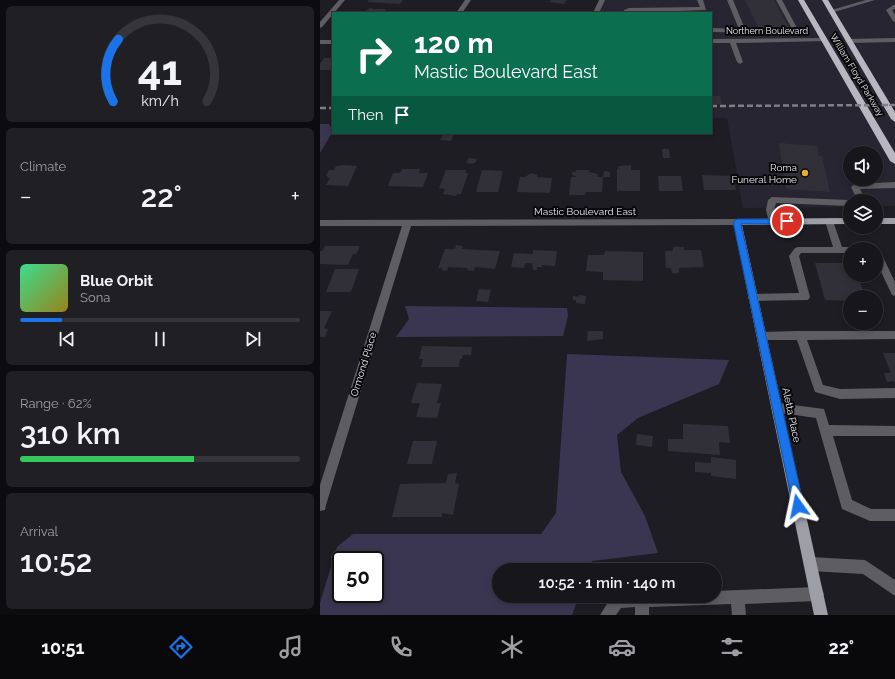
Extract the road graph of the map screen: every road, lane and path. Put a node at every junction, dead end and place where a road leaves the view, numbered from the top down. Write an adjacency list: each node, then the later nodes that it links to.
1 (342, 0): 19 (street)
2 (468, 0): 15 (street)
3 (602, 0): 16 (street)
4 (700, 0): 13 (street)
5 (730, 0): 21 (street)
6 (779, 0): 21 (street)
7 (801, 0): 23 (highway, William Floyd Parkway)
8 (825, 0): 14 (highway, William Floyd Parkway)
9 (872, 0): 14 (street)
10 (642, 1): 12 (street)
11 (895, 6): 18 (street)
12 (640, 10): 13 (street); 17 (street)
13 (706, 11)
14 (831, 11): 27 (highway, William Floyd Parkway)
15 (461, 12)
16 (596, 12)
17 (626, 12)
18 (895, 20)
19 (320, 26)
20 (712, 28): 21 (street); 26 (street)
21 (743, 30)
22 (732, 40): 23 (street, Northern Boulevard); 26 (street, Northern Boulevard); 30 (street)
23 (824, 40): 32 (highway, William Floyd Parkway)
24 (895, 40): 27 (street)
25 (712, 41): 26 (street, Northern Boulevard)
26 (718, 41)
27 (848, 41): 31 (highway, William Floyd Parkway)
28 (320, 42): 29 (street)
29 (332, 42)
30 (740, 62)
31 (895, 119)
32 (895, 161)
33 (895, 185): 34 (street)
34 (858, 194)
35 (843, 203): 41 (street)
36 (895, 220): 39 (main road)
37 (829, 221): 38 (main road, Mastic Boulevard East); 41 (main road, Mastic Boulevard East); 44 (street)
38 (843, 221)
39 (883, 221)
40 (737, 222): 41 (main road, Mastic Boulevard East); 43 (street, Mastic Boulevard East); 48 (main road, Aletta Place)
41 (773, 222)
42 (320, 223): 43 (street, Mastic Boulevard East)
43 (407, 223): 56 (street, Ormond Place)
44 (839, 250): 45 (street); 48 (street)
45 (843, 250)
46 (883, 266): 47 (street)
47 (895, 292)
48 (753, 298): 50 (main road, Aletta Place)
49 (800, 335): 50 (street); 51 (street); 52 (street)
50 (762, 336): 53 (main road, Aletta Place)
51 (895, 336)
52 (895, 393)
53 (778, 408): 54 (street); 58 (main road, Aletta Place)
54 (825, 430): 55 (street); 57 (street)
55 (895, 431)
56 (320, 505)
57 (895, 515)
58 (811, 564): 59 (street); 60 (main road, Aletta Place)
59 (895, 589)
60 (817, 594): 62 (street); 68 (main road, Aletta Place)
61 (722, 597): 62 (street)
62 (737, 597): 67 (street)
63 (615, 603): 65 (street)
64 (642, 603): 66 (street)
65 (607, 615)
66 (642, 615)
67 (739, 615)
68 (821, 615)

